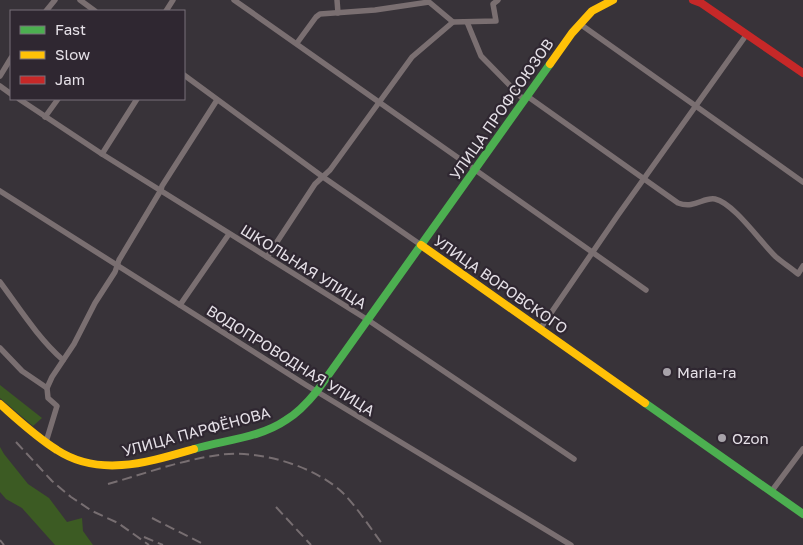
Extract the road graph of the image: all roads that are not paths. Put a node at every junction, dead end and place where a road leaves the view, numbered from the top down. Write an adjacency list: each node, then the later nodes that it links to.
1 (55, 0): 9 (street)
2 (80, 0): 10 (street)
3 (234, 0): 16 (street)
4 (337, 0): 11 (street)
5 (498, 0): 13 (street)
6 (613, 0): 14 (main road, УЛИЦА ПРОФСОЮЗОВ)
7 (693, 0): 8 (main road)
8 (700, 2): 15 (main road)
9 (47, 10)
10 (94, 10)
11 (338, 13): 12 (street); 16 (street)
12 (453, 22): 13 (street); 26 (street)
13 (467, 22): 21 (street)
14 (580, 24): 21 (main road, УЛИЦА ПРОФСОЮЗОВ); 27 (street)
15 (747, 34): 18 (main road); 27 (street)
16 (297, 43): 26 (street)
17 (10, 60): 19 (street)
18 (803, 73)
19 (0, 76)
20 (185, 76): 25 (street, УЛИЦА ВОРОВСКОГО)
21 (526, 98): 30 (main road, УЛИЦА ПРОФСОЮЗОВ); 32 (street)
22 (20, 100): 28 (street, ШКОЛЬНАЯ УЛИЦА)
23 (57, 100): 28 (street)
24 (136, 100): 29 (street)
25 (218, 100): 31 (street, УЛИЦА ВОРОВСКОГО); 34 (street)
26 (379, 102): 30 (street); 31 (street)
27 (697, 105): 32 (street); 33 (street)
28 (45, 117): 29 (street, ШКОЛЬНАЯ УЛИЦА)
29 (102, 154): 34 (street, ШКОЛЬНАЯ УЛИЦА)
30 (475, 170): 37 (main road, УЛИЦА ПРОФСОЮЗОВ); 38 (street)
31 (323, 176): 37 (street, УЛИЦА ВОРОВСКОГО); 39 (street)
32 (645, 179): 38 (street); 41 (street)
33 (803, 182)
34 (161, 190): 36 (street, ШКОЛЬНАЯ УЛИЦА); 40 (street)
35 (0, 191): 40 (street, ВОДОПРОВОДНАЯ УЛИЦА)
36 (229, 234): 39 (street, ШКОЛЬНАЯ УЛИЦА); 44 (street)
37 (421, 245): 45 (main road, УЛИЦА ПАРФЁНОВА); 46 (main road, УЛИЦА ВОРОВСКОГО)
38 (592, 253): 43 (street); 46 (street)
39 (267, 257): 45 (street, ШКОЛЬНАЯ УЛИЦА)
40 (117, 266): 44 (street, ВОДОПРОВОДНАЯ УЛИЦА); 48 (street)
41 (803, 266)
42 (0, 282): 48 (street)
43 (646, 290)
44 (180, 305): 50 (street, ВОДОПРОВОДНАЯ УЛИЦА)
45 (368, 320): 50 (main road, УЛИЦА ПАРФЁНОВА); 54 (street, ШКОЛЬНАЯ УЛИЦА)
46 (540, 329): 55 (main road, УЛИЦА ВОРОВСКОГО)
47 (0, 348): 49 (street)
48 (63, 360): 49 (street)
49 (46, 388): 52 (street)
50 (317, 391): 52 (main road, УЛИЦА ПАРФЁНОВА); 57 (street, ВОДОПРОВОДНАЯ УЛИЦА)
51 (0, 404): 52 (main road, УЛИЦА ПАРФЁНОВА)
52 (46, 442)
53 (803, 450): 55 (street)
54 (574, 459)
55 (771, 492): 56 (main road, УЛИЦА ВОРОВСКОГО)
56 (803, 514)
57 (571, 545)

